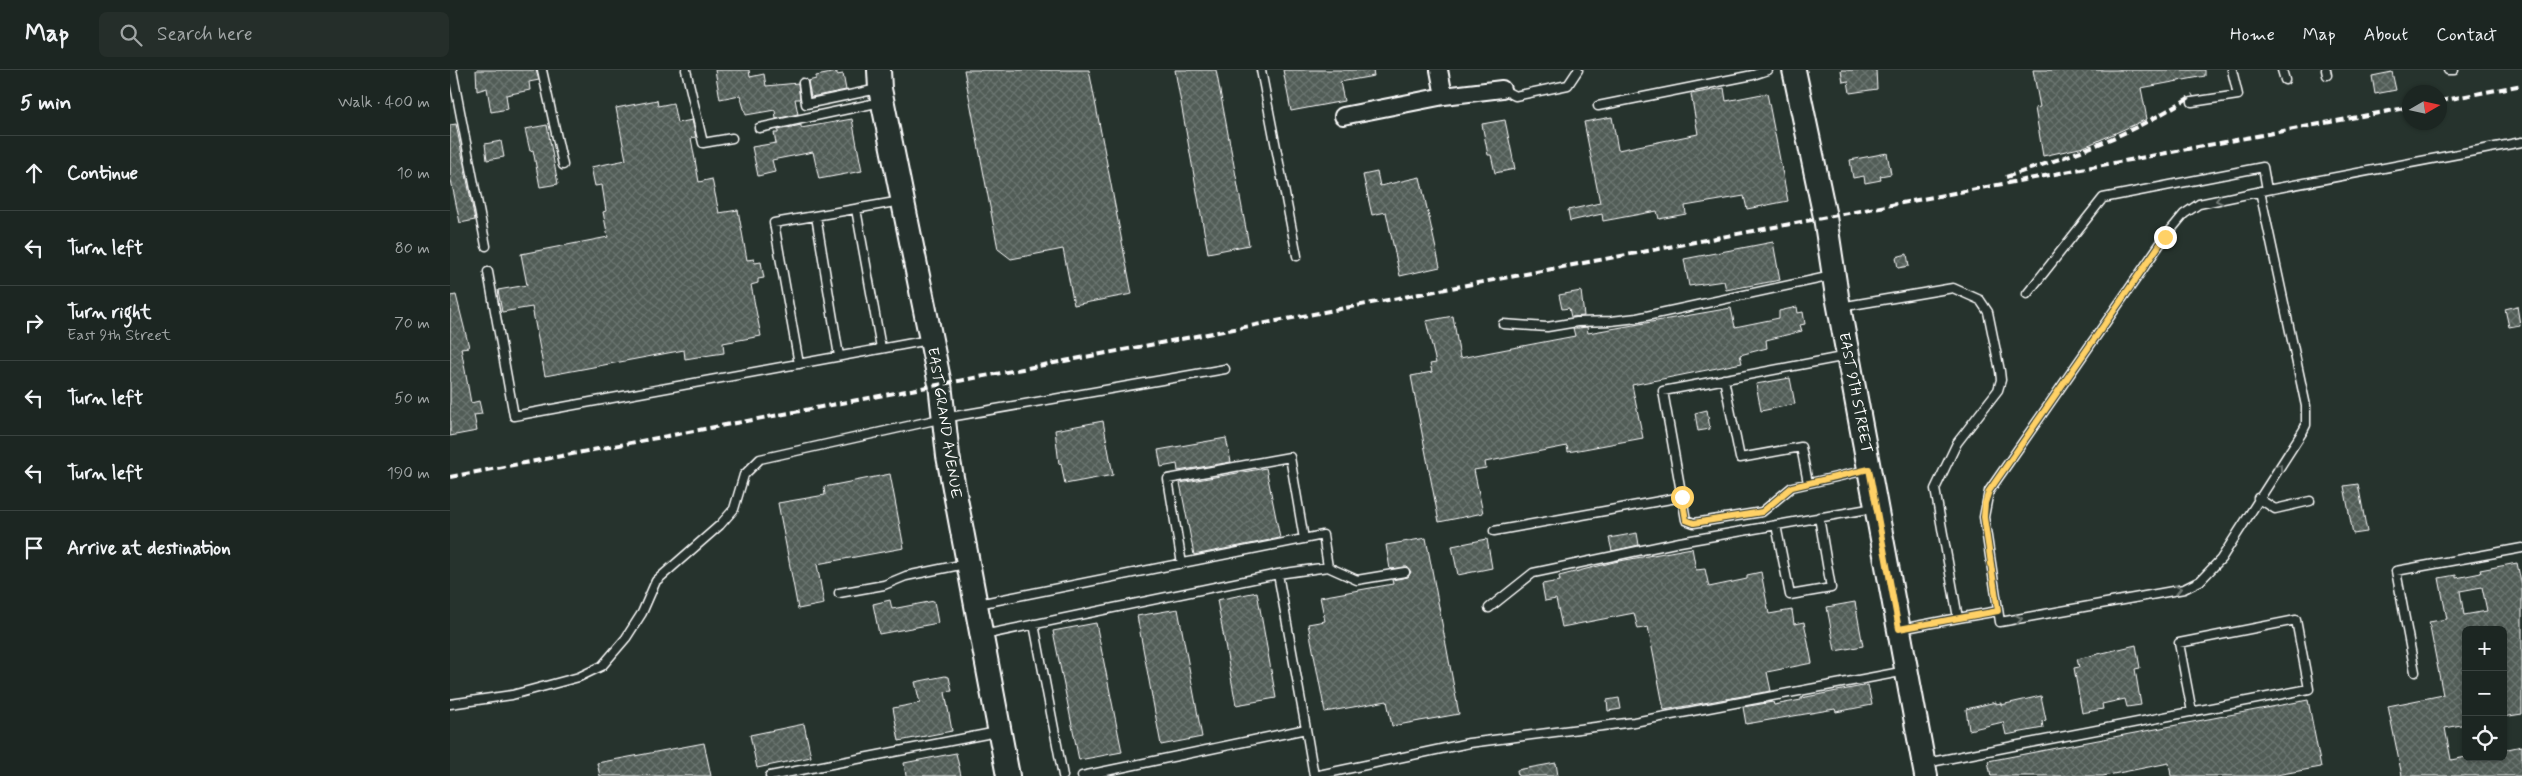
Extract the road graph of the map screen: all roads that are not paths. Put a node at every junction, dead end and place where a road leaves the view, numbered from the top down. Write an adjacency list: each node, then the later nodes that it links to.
1 (452, 70): 29 (lane)
2 (542, 70): 24 (lane)
3 (686, 70): 22 (lane)
4 (1261, 70): 30 (lane)
5 (1439, 70): 17 (street)
6 (1578, 70): 16 (lane)
7 (1768, 70): 19 (lane)
8 (1794, 70): 32 (street, EAST 9TH STREET)
9 (2232, 70): 18 (lane)
10 (2282, 70): 13 (lane)
11 (2448, 70): 12 (lane)
12 (2454, 70)
13 (2285, 80)
14 (803, 83): 15 (lane)
15 (881, 87): 21 (lane); 26 (street, EAST GRAND AVENUE)
16 (1502, 89): 17 (street)
17 (1444, 96): 20 (street)
18 (2192, 102)
19 (1598, 106)
20 (1343, 116)
21 (759, 128)
22 (732, 138)
23 (2522, 142): 25 (lane)
24 (563, 165)
25 (2264, 190): 33 (lane); 47 (lane, one-way to 25); 63 (lane, one-way to 63)
26 (903, 200): 27 (lane); 36 (street, EAST GRAND AVENUE)
27 (856, 209): 28 (lane); 37 (lane)
28 (816, 216): 39 (lane); 40 (lane)
29 (486, 246)
30 (1297, 256)
31 (488, 272): 40 (lane)
32 (1834, 275): 34 (street, EAST 9TH STREET); 35 (lane)
33 (2027, 294)
34 (1839, 307): 38 (street, EAST 9TH STREET); 64 (lane)
35 (1503, 324)
36 (931, 339): 37 (lane); 43 (street, EAST GRAND AVENUE)
37 (881, 348): 39 (lane)
38 (1848, 355): 42 (lane); 44 (street, EAST 9TH STREET)
39 (840, 356): 40 (lane)
40 (799, 364)
41 (1225, 369): 43 (lane)
42 (1724, 379): 45 (lane); 46 (lane)
43 (944, 418): 55 (street, EAST GRAND AVENUE); 70 (lane)
44 (1869, 469): 45 (lane); 49 (street, EAST 9TH STREET)
45 (1808, 483): 46 (lane)
46 (1682, 497): 52 (lane)
47 (2258, 498): 48 (lane); 63 (lane, one-way to 47)
48 (2310, 501)
49 (1876, 507): 50 (lane); 66 (street, EAST 9TH STREET)
50 (1819, 517): 51 (lane); 51 (lane)
51 (1776, 525): 62 (lane)
52 (1494, 531)
53 (1304, 538): 56 (lane); 56 (lane); 57 (lane)
54 (2522, 548): 69 (lane)
55 (967, 564): 60 (lane); 61 (street, EAST GRAND AVENUE)
56 (1182, 564): 61 (lane)
57 (1328, 567): 58 (lane); 59 (lane)
58 (1405, 572)
59 (1278, 574): 65 (lane); 72 (lane)
60 (839, 593)
61 (975, 605): 67 (street, EAST GRAND AVENUE)
62 (1489, 608)
63 (1998, 611): 64 (lane)
64 (1958, 618): 66 (lane)
65 (1034, 624): 67 (lane); 77 (lane)
66 (1899, 629): 68 (street, EAST 9TH STREET)
67 (981, 636): 73 (street, EAST GRAND AVENUE)
68 (1907, 671): 72 (lane); 74 (street, EAST 9TH STREET)
69 (2415, 672)
70 (450, 704)
71 (2192, 712): 71 (lane); 74 (lane)
72 (1306, 729): 78 (lane)
73 (999, 731): 75 (lane); 76 (street, EAST GRAND AVENUE)
74 (1925, 770)
75 (770, 776)
76 (1008, 776)
77 (1063, 776)
78 (1082, 776)

